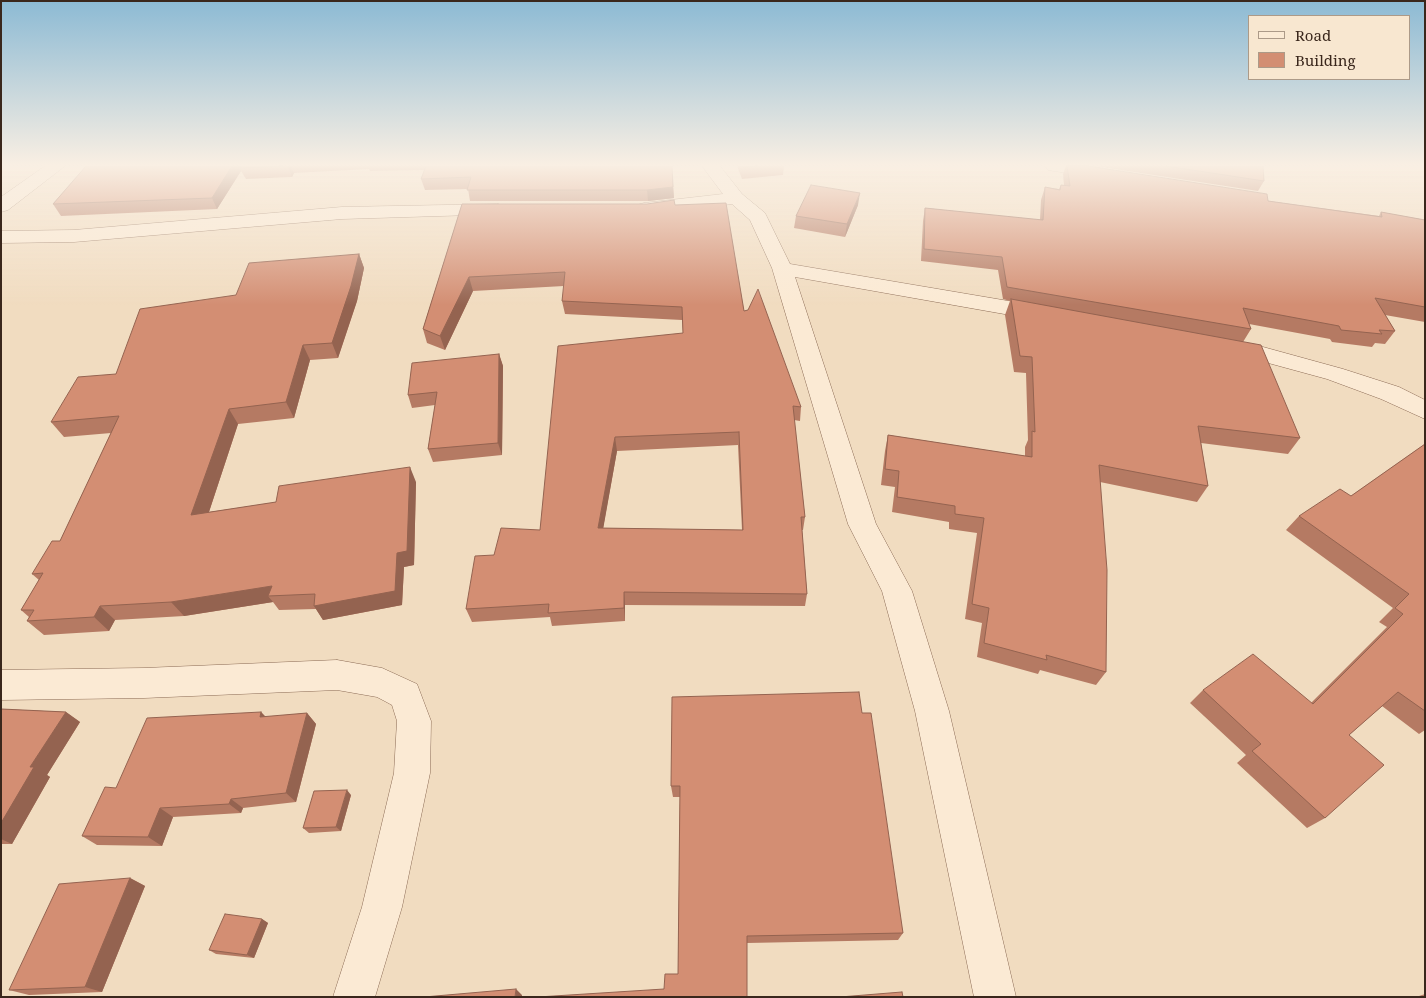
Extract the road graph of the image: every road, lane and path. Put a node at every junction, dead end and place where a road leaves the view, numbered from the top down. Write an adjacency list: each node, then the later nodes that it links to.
1 (336, 213): 3 (street)
2 (753, 213): 4 (street)
3 (1, 237)
4 (782, 268): 5 (street); 10 (street)
5 (1064, 318)
6 (1206, 344): 7 (street)
7 (1425, 412)
8 (1, 685): 9 (street)
9 (354, 997)
10 (995, 997)

